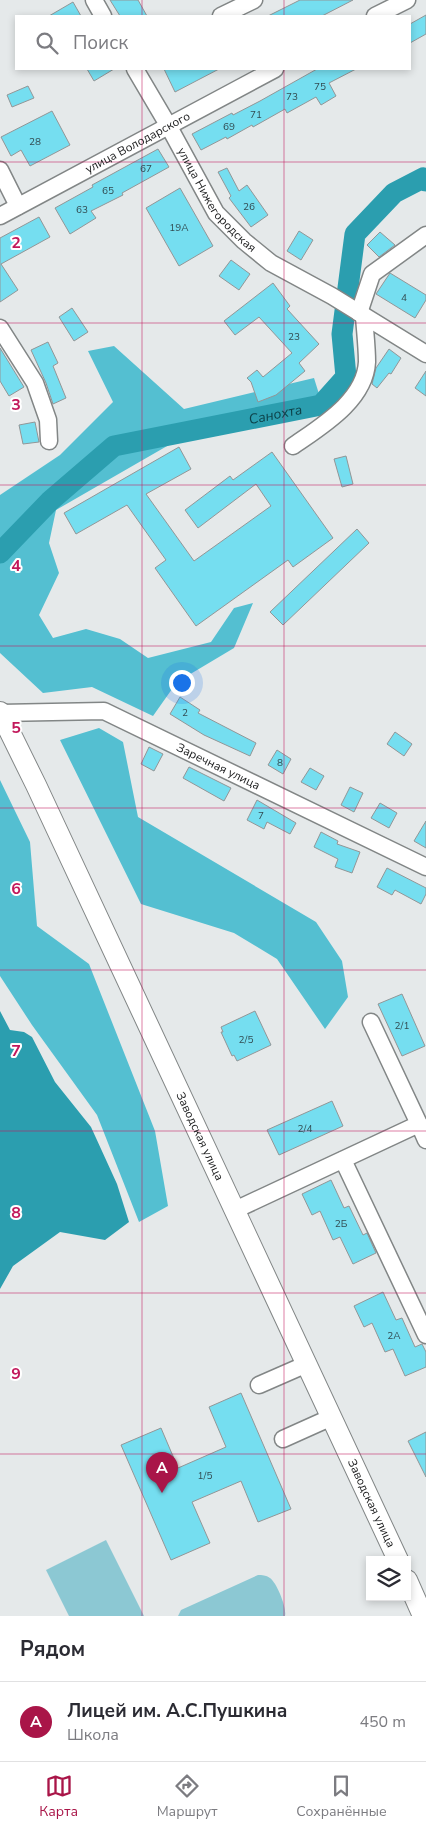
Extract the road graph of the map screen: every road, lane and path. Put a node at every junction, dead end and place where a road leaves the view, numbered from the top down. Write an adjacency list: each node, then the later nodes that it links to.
1 (94, 0): 4 (street)
2 (254, 0): 5 (street)
3 (400, 2): 6 (street)
4 (102, 15)
5 (224, 15)
6 (378, 15)
7 (135, 70): 9 (street, улица Нижегородская)
8 (273, 70): 9 (street, улица Володарского)
9 (168, 125): 11 (street, улица Володарского); 14 (street, улица Нижегородская)
10 (0, 170): 11 (street)
11 (18, 206): 12 (street, улица Володарского)
12 (0, 216)
13 (426, 236): 14 (street)
14 (361, 314): 16 (street, улица Нижегородская); 18 (street)
15 (0, 328): 17 (street)
16 (426, 354)
17 (49, 442)
18 (293, 446)
19 (0, 713): 20 (street, Заречная улица); 25 (main road, Заводская улица)
20 (426, 867)
21 (371, 1022): 22 (street)
22 (419, 1124): 23 (street); 24 (street)
23 (426, 1140)
24 (343, 1160): 25 (street); 26 (street)
25 (235, 1210): 27 (main road, Заводская улица)
26 (426, 1335)
27 (307, 1364): 28 (street); 29 (main road, Заводская улица)
28 (259, 1385)
29 (332, 1417): 30 (street); 31 (main road, Заводская улица)
30 (283, 1439)
31 (396, 1556)
32 (411, 1589): 33 (main road)
33 (423, 1616)

